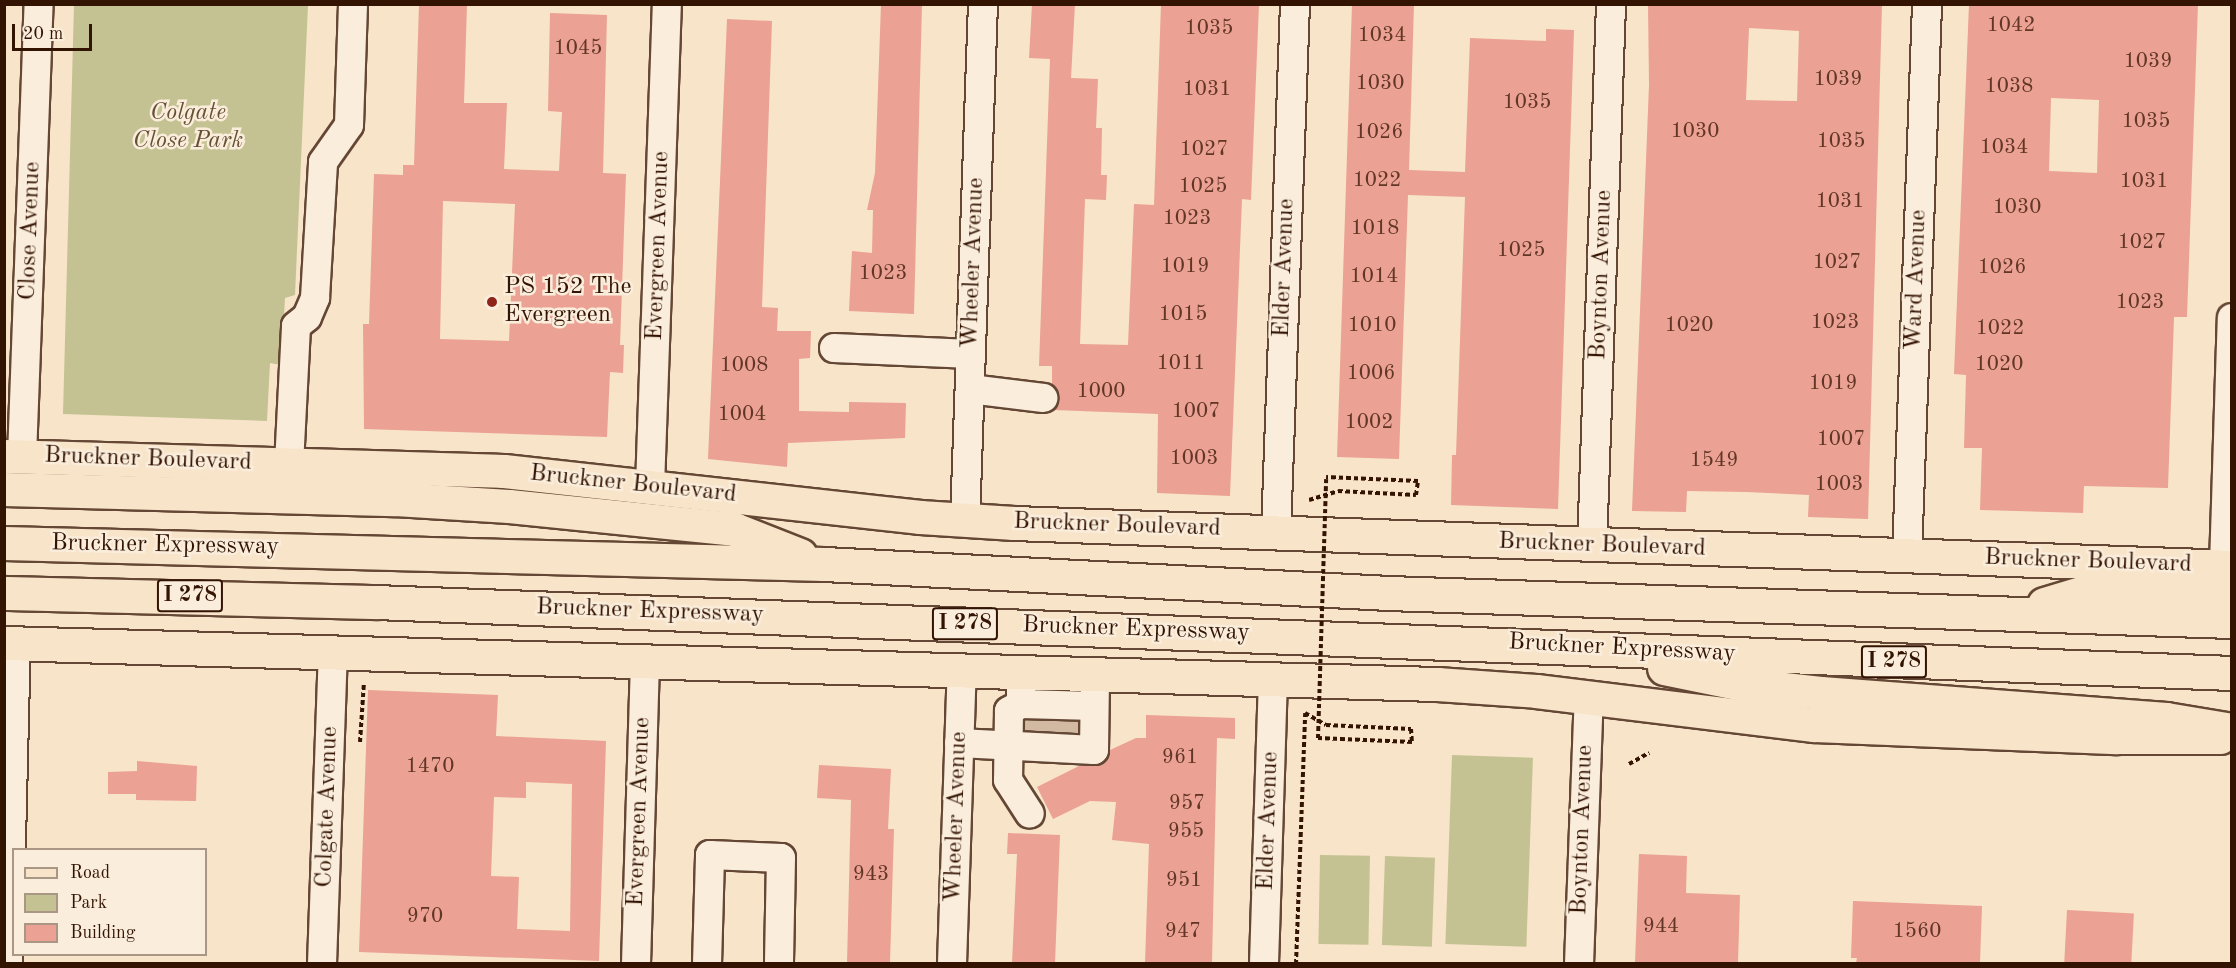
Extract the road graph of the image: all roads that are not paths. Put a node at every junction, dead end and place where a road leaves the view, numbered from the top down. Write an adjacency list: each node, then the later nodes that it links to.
1 (39, 4): 13 (street, Close Avenue)
2 (353, 4): 14 (street)
3 (667, 4): 15 (street, Evergreen Avenue)
4 (983, 4): 10 (street, Wheeler Avenue)
5 (1295, 4): 18 (street, Elder Avenue)
6 (1611, 4): 20 (street, Boynton Avenue)
7 (1927, 4): 21 (street, Ward Avenue)
8 (2232, 318): 23 (street)
9 (834, 348): 10 (street)
10 (971, 354): 11 (street, Wheeler Avenue)
11 (970, 389): 12 (street); 17 (street, Wheeler Avenue)
12 (1043, 398)
13 (13, 457): 14 (main road, Bruckner Boulevard)
14 (289, 465): 15 (main road, Bruckner Boulevard)
15 (650, 487): 17 (main road, Bruckner Boulevard)
16 (4, 489): 22 (main road)
17 (965, 521): 18 (main road, Bruckner Boulevard)
18 (1276, 532): 20 (main road, Bruckner Boulevard)
19 (4, 543): 22 (main road, Bruckner Expressway / I 278)
20 (1592, 546): 21 (main road, Bruckner Boulevard)
21 (1907, 556): 23 (main road, Bruckner Boulevard)
22 (824, 564): 25 (main road, Bruckner Expressway / I 278)
23 (2229, 575): 25 (main road)
24 (4, 593): 28 (main road, Bruckner Expressway / I 278)
25 (2018, 611): 26 (main road, Bruckner Expressway / I 278)
26 (2232, 621)
27 (10, 643): 29 (main road); 42 (street)
28 (1556, 645): 32 (main road, Bruckner Expressway / I 278); 37 (main road)
29 (333, 651): 30 (main road); 43 (street, Colgate Avenue)
30 (645, 660): 31 (main road); 44 (street, Evergreen Avenue)
31 (962, 670): 36 (main road); 39 (street, Wheeler Avenue)
32 (2232, 673)
33 (1095, 674): 34 (main road); 36 (main road); 36 (street)
34 (1273, 679): 35 (main road); 48 (street, Elder Avenue)
35 (1589, 696): 38 (main road); 49 (street, Boynton Avenue)
36 (1051, 716): 40 (street); 40 (street)
37 (2232, 730)
38 (2232, 737)
39 (959, 743): 40 (street); 47 (street, Wheeler Avenue)
40 (1006, 745): 41 (street)
41 (1030, 814)
42 (8, 963)
43 (322, 963)
44 (636, 963)
45 (707, 963): 46 (street)
46 (779, 963)
47 (952, 963)
48 (1264, 963)
49 (1579, 963)

